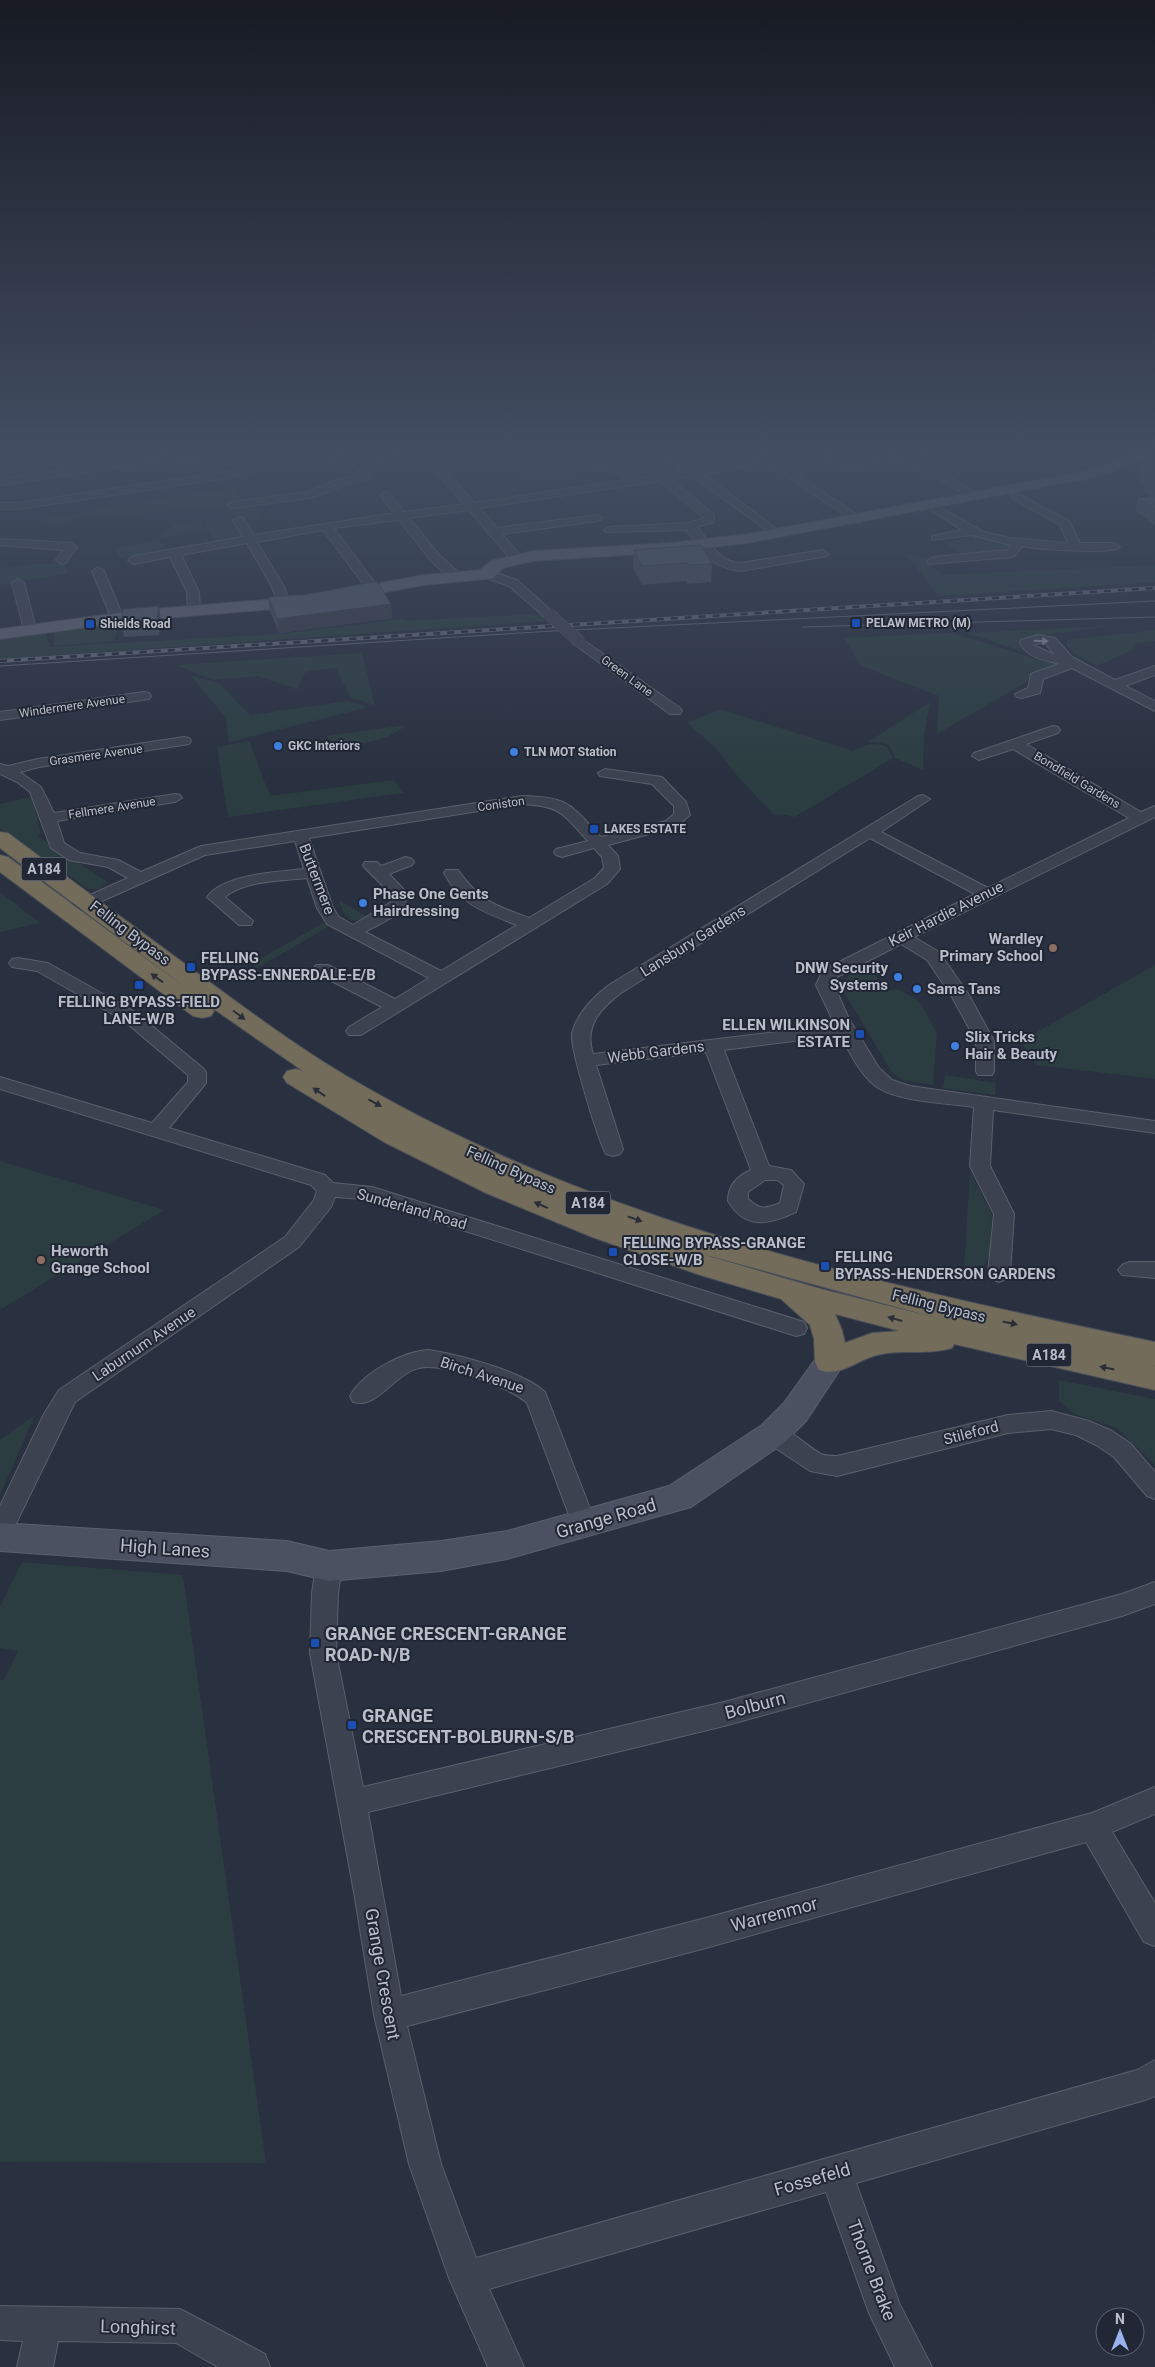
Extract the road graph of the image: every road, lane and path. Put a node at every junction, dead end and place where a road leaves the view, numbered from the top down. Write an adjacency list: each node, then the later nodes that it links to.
1 (178, 560): 16 (street)
2 (263, 560): 15 (street)
3 (352, 560): 14 (street)
4 (438, 560): 11 (street)
5 (516, 560): 12 (main road)
6 (717, 560): 7 (street)
7 (767, 560)
8 (938, 560): 9 (street)
9 (933, 561)
10 (98, 570): 17 (street)
11 (451, 572): 12 (main road); 14 (main road)
12 (483, 573): 25 (street, Green Lane, bridge)
13 (18, 583): 18 (street)
14 (374, 590): 15 (main road)
15 (284, 604): 16 (main road)
16 (194, 611): 17 (main road)
17 (117, 617): 18 (main road)
18 (30, 629): 19 (main road)
19 (0, 634)
20 (1155, 670): 21 (street)
21 (1114, 685): 22 (street); 24 (street)
22 (1022, 694)
23 (144, 696): 26 (street, Windermere Avenue)
24 (1155, 706)
25 (675, 711)
26 (0, 716)
27 (1053, 730): 29 (street, Bondfield Gardens)
28 (184, 741): 31 (street, Grasmere Avenue)
29 (1014, 744): 30 (street, Bondfield Gardens); 35 (street, Bondfield Gardens)
30 (979, 756)
31 (4, 769): 36 (street)
32 (605, 773): 40 (street)
33 (175, 798): 36 (street, Fellmere Avenue)
34 (923, 799): 37 (street, Lansbury Gardens)
35 (1147, 814): 47 (street, Keir Hardie Avenue)
36 (49, 818): 46 (street)
37 (870, 832): 47 (street); 60 (street, Lansbury Gardens)
38 (300, 834): 40 (street, Coniston); 44 (street, Buttermere); 46 (street, Coniston)
39 (0, 838): 48 (highway, Felling Bypass / A184)
40 (600, 844): 41 (street); 50 (street, Coniston)
41 (562, 853)
42 (0, 862): 48 (highway, Felling Bypass / A184)
43 (406, 862): 51 (street)
44 (313, 872): 49 (street); 51 (street, Buttermere)
45 (452, 873): 50 (street)
46 (140, 878): 48 (street, Coniston)
47 (987, 894): 52 (street, Keir Hardie Avenue)
48 (78, 906): 72 (highway, Felling Bypass / A184, one-way to 48); 75 (highway, Felling Bypass / A184, one-way to 75)
49 (245, 921)
50 (530, 924): 55 (street, Coniston)
51 (352, 932): 55 (street, Buttermere)
52 (901, 937): 57 (street, Keir Hardie Avenue); 61 (street)
53 (18, 964): 65 (street)
54 (322, 969): 56 (street)
55 (442, 978): 56 (street, Coniston)
56 (396, 1006): 58 (street, Coniston)
57 (848, 1028): 59 (street, Webb Gardens); 63 (street, Keir Hardie Avenue)
58 (355, 1031)
59 (713, 1045): 60 (street, Webb Gardens); 67 (street)
60 (584, 1061): 66 (street, Lansbury Gardens)
61 (985, 1071)
62 (0, 1084): 65 (street)
63 (984, 1102): 64 (street, Keir Hardie Avenue); 71 (street)
64 (1155, 1126)
65 (156, 1130): 68 (street)
66 (613, 1149)
67 (762, 1173)
68 (327, 1190): 73 (street, Sunderland Road); 82 (street, Laburnum Avenue)
69 (1129, 1270): 70 (street)
70 (1155, 1270)
71 (999, 1274)
72 (782, 1287): 74 (highway, Felling Bypass / A184, one-way to 72); 76 (highway)
73 (796, 1328)
74 (975, 1340): 76 (highway); 77 (highway, Felling Bypass / A184, one-way to 74)
75 (1155, 1354)
76 (830, 1362): 79 (street, Grange Road)
77 (1155, 1378)
78 (361, 1396): 81 (street, Birch Avenue)
79 (773, 1434): 80 (street, Stileford); 81 (street, Grange Road)
80 (1155, 1489)
81 (584, 1524): 84 (street, Grange Road)
82 (0, 1531)
83 (0, 1537): 84 (street, High Lanes)
84 (330, 1566): 87 (street, Grange Crescent)
85 (1155, 1593): 87 (street, Bolburn)
86 (1155, 1800): 88 (street, Warrenmor)
87 (351, 1803): 90 (street, Grange Crescent)
88 (1093, 1826): 89 (street); 90 (street, Warrenmor)
89 (1155, 1931)
90 (388, 2015): 93 (street, Grange Crescent)
91 (1155, 2076): 92 (street, Fossefeld)
92 (836, 2172): 93 (street, Fossefeld); 99 (street, Thorne Brake)
93 (466, 2278): 98 (street, Grange Crescent)
94 (0, 2323): 95 (street, Longhirst)
95 (44, 2324): 96 (street); 97 (street, Longhirst)
96 (35, 2367)
97 (252, 2367)
98 (506, 2367)
99 (914, 2367)

